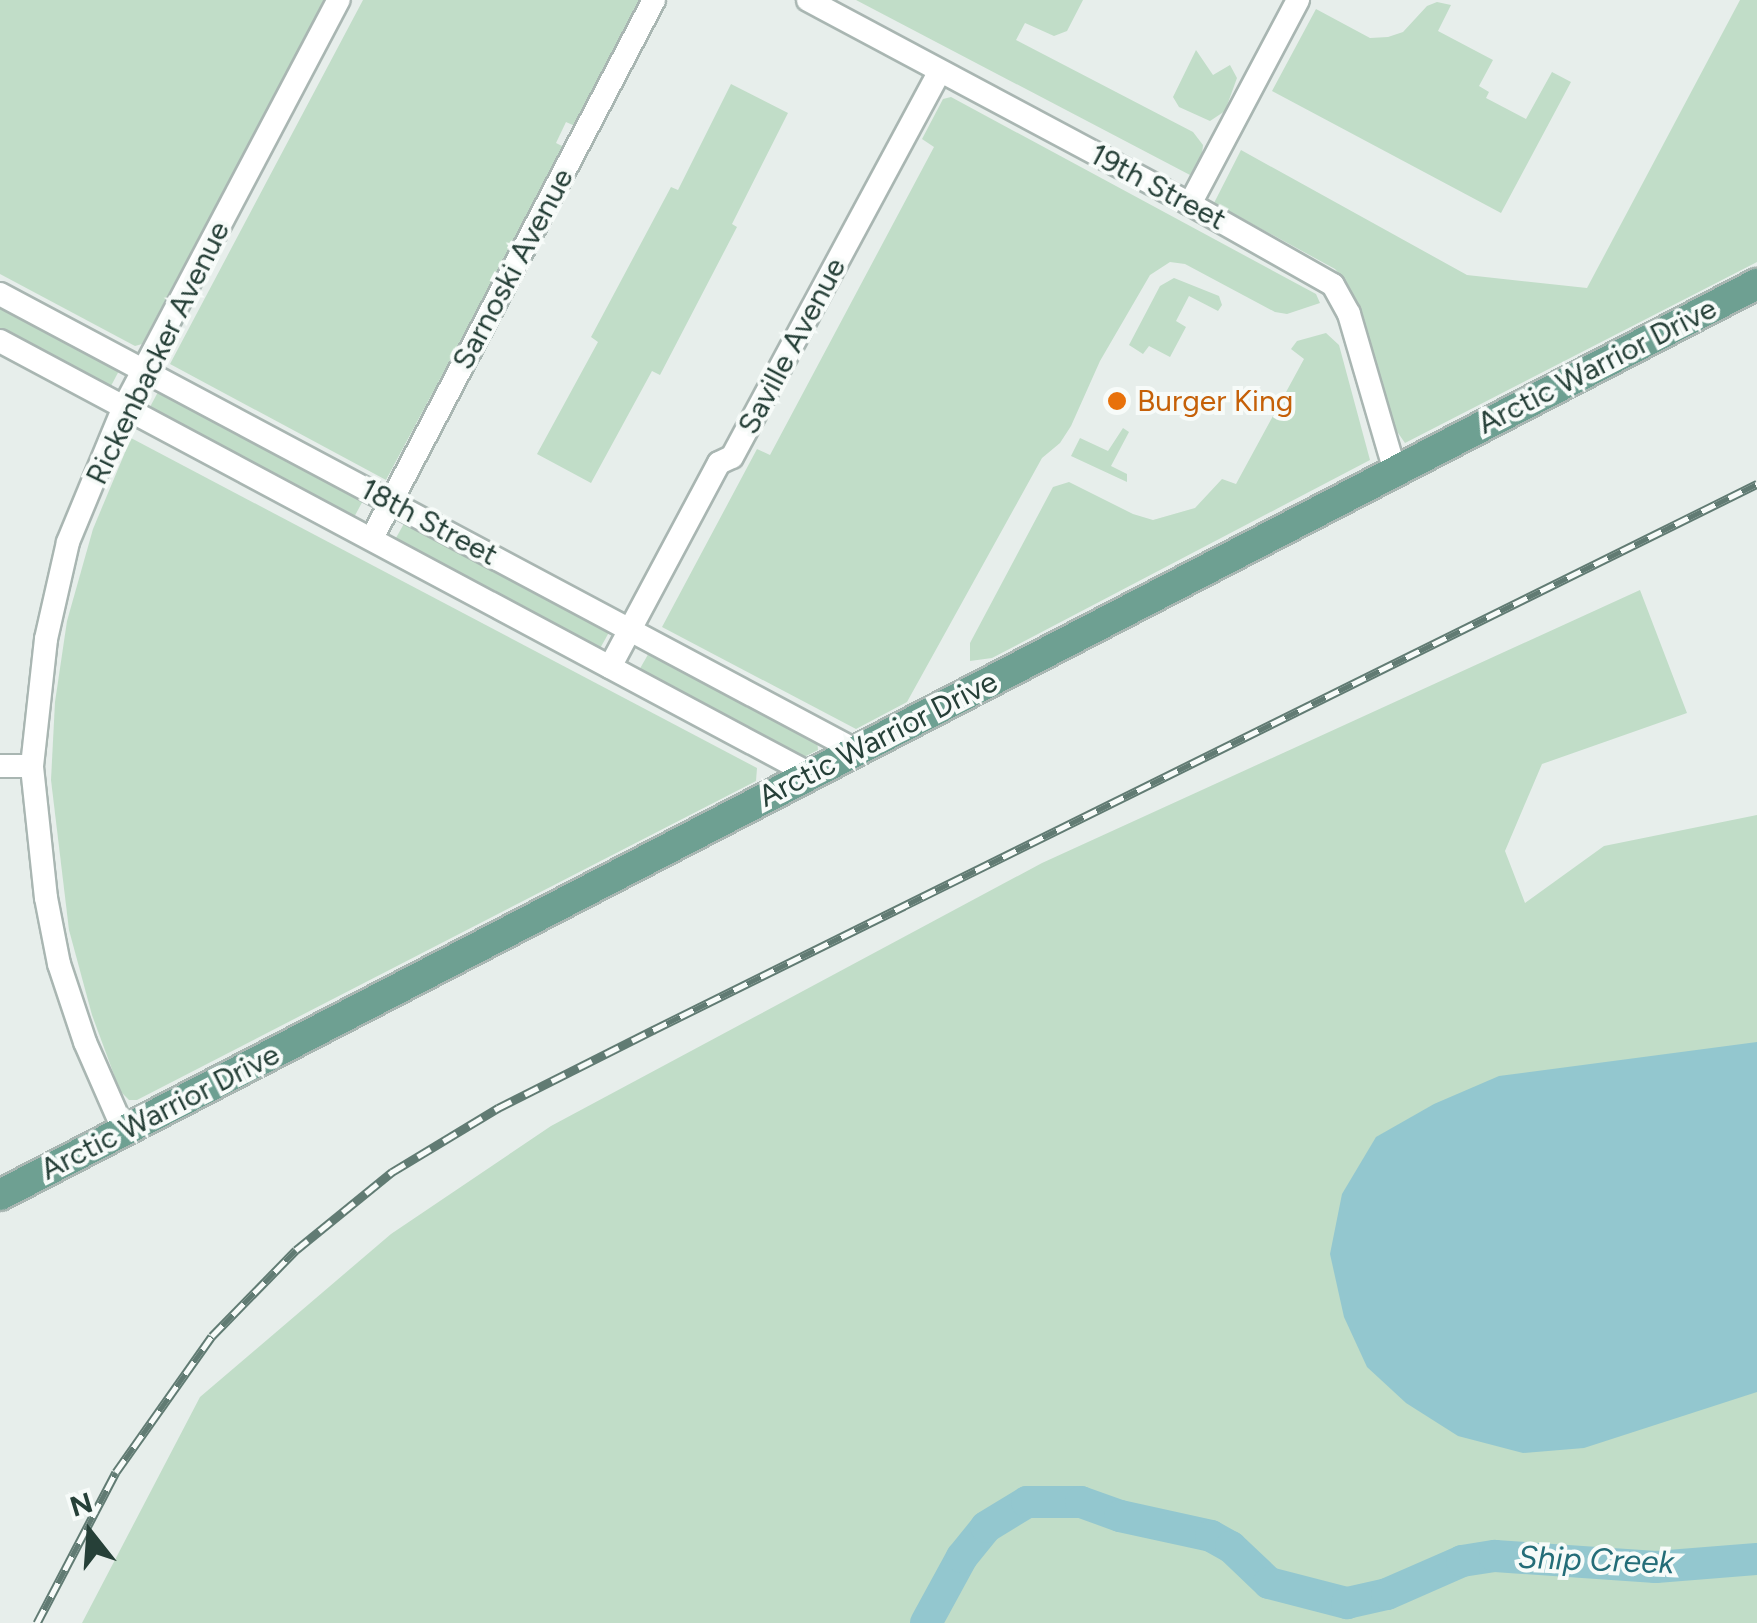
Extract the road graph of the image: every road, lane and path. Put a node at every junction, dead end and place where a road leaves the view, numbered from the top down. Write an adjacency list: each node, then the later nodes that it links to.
1 (340, 0): 10 (street, Rickenbacker Avenue)
2 (654, 0): 13 (street, Sarnoski Avenue)
3 (808, 0): 5 (street, 19th Street)
4 (1298, 0): 6 (street)
5 (940, 71): 6 (street, 19th Street); 15 (street, Saville Avenue)
6 (1190, 204): 12 (street, 19th Street)
7 (1757, 284): 12 (main road, Arctic Warrior Drive)
8 (0, 294): 10 (street, 18th Street)
9 (0, 342): 11 (street, 18th Street)
10 (144, 371): 11 (street, Rickenbacker Avenue); 13 (street, 18th Street)
11 (124, 407): 14 (street, 18th Street); 19 (street, Rickenbacker Avenue)
12 (1395, 472): 17 (main road, Arctic Warrior Drive)
13 (391, 502): 14 (street, Sarnoski Avenue); 15 (street, 18th Street)
14 (372, 538): 16 (street, 18th Street)
15 (630, 630): 16 (street, Saville Avenue); 17 (street, 18th Street)
16 (610, 667): 20 (street, 18th Street)
17 (857, 751): 20 (main road, Arctic Warrior Drive)
18 (0, 766): 19 (street)
19 (32, 766): 21 (street, Rickenbacker Avenue)
20 (810, 774): 21 (main road, Arctic Warrior Drive)
21 (124, 1131): 22 (main road, Arctic Warrior Drive)
22 (0, 1195)

